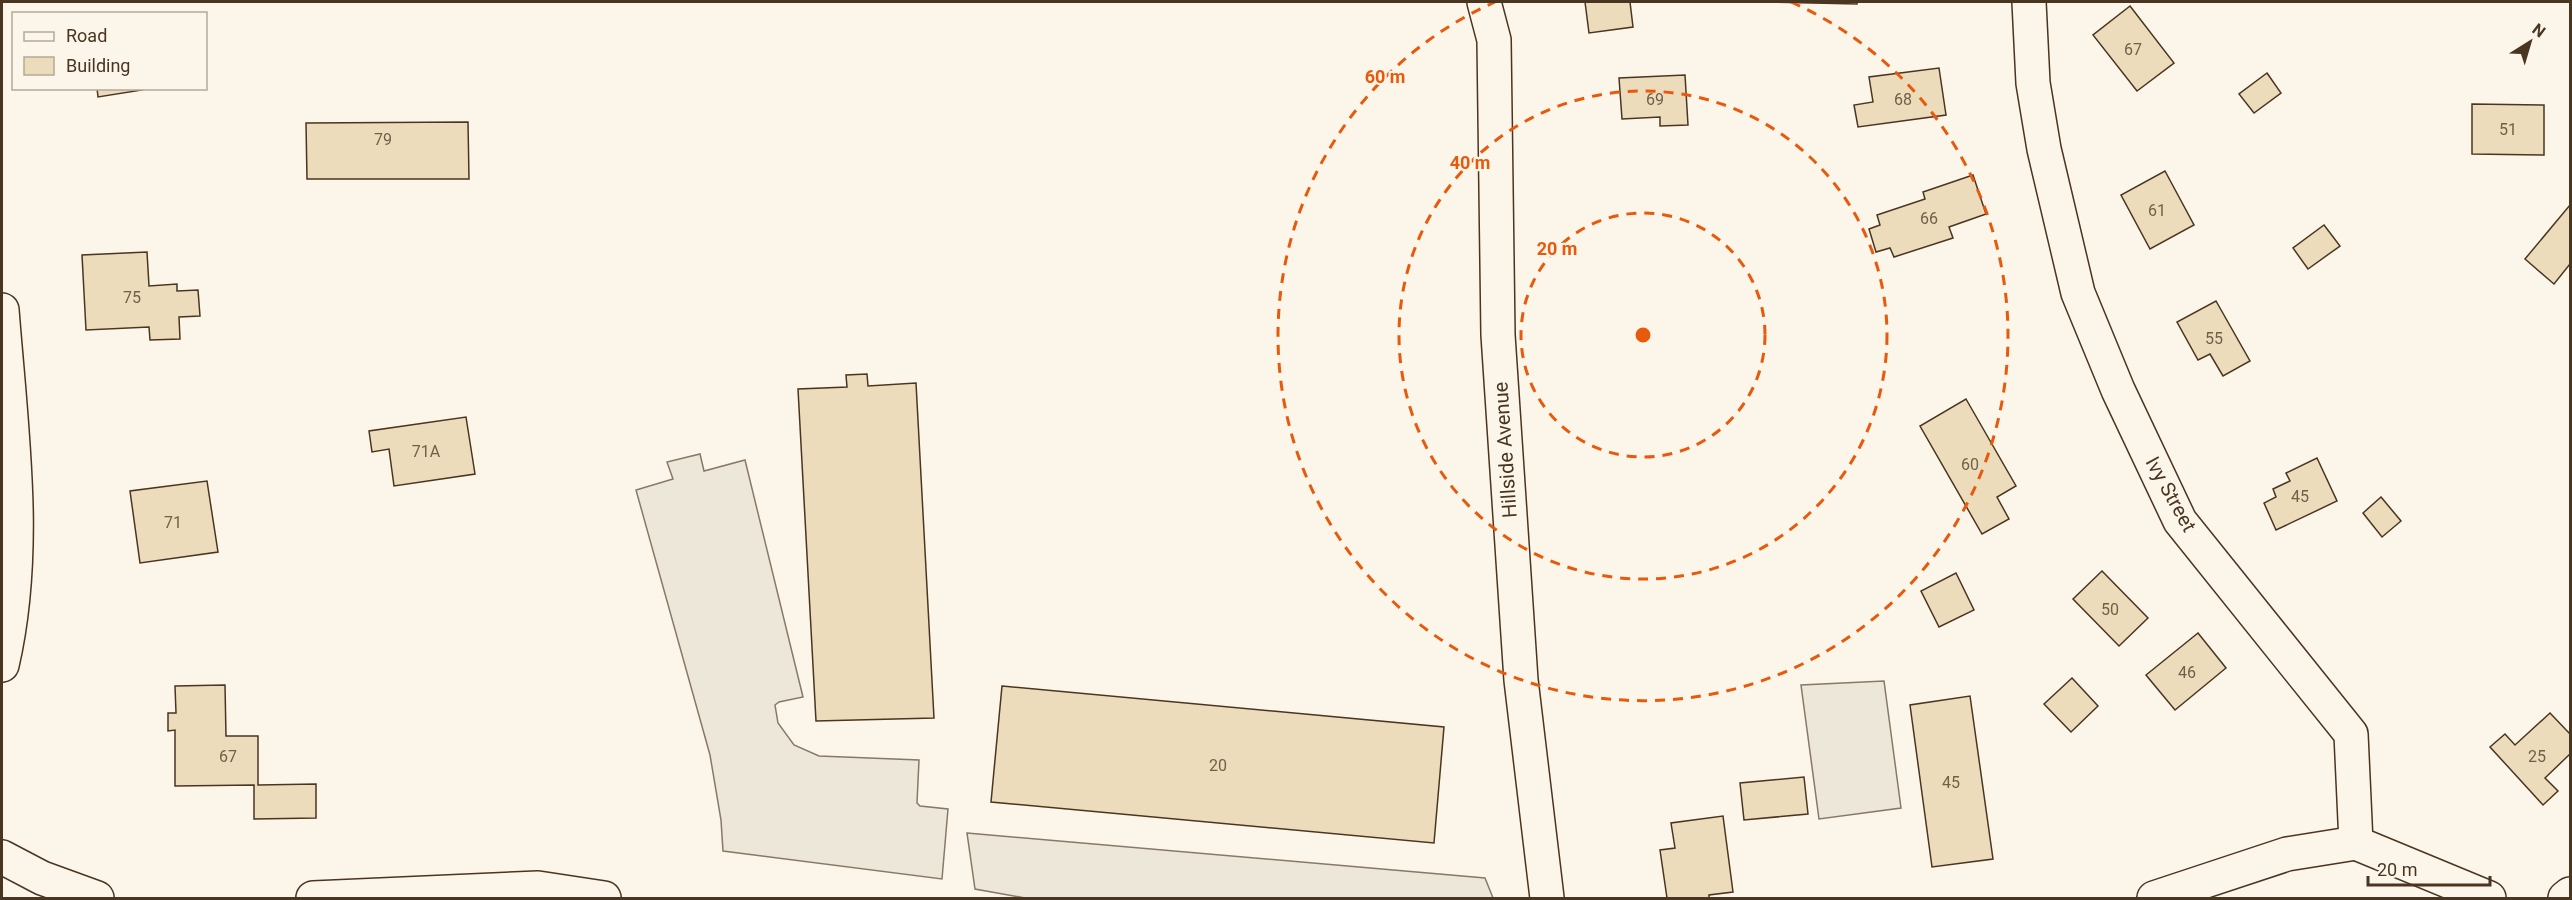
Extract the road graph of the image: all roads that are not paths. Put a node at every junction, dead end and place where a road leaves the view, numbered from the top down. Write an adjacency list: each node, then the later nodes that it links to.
1 (1484, 2): 11 (street, Hillside Avenue)
2 (2029, 2): 5 (street, Ivy Street)
3 (2, 310): 4 (street)
4 (2, 665)
5 (2356, 843): 12 (street); 13 (street)
6 (2, 857): 8 (street)
7 (2571, 894): 14 (street)
8 (97, 898)
9 (313, 898): 10 (street)
10 (604, 898)
11 (1547, 898)
12 (2154, 898)
13 (2489, 898)
14 (2565, 898)

